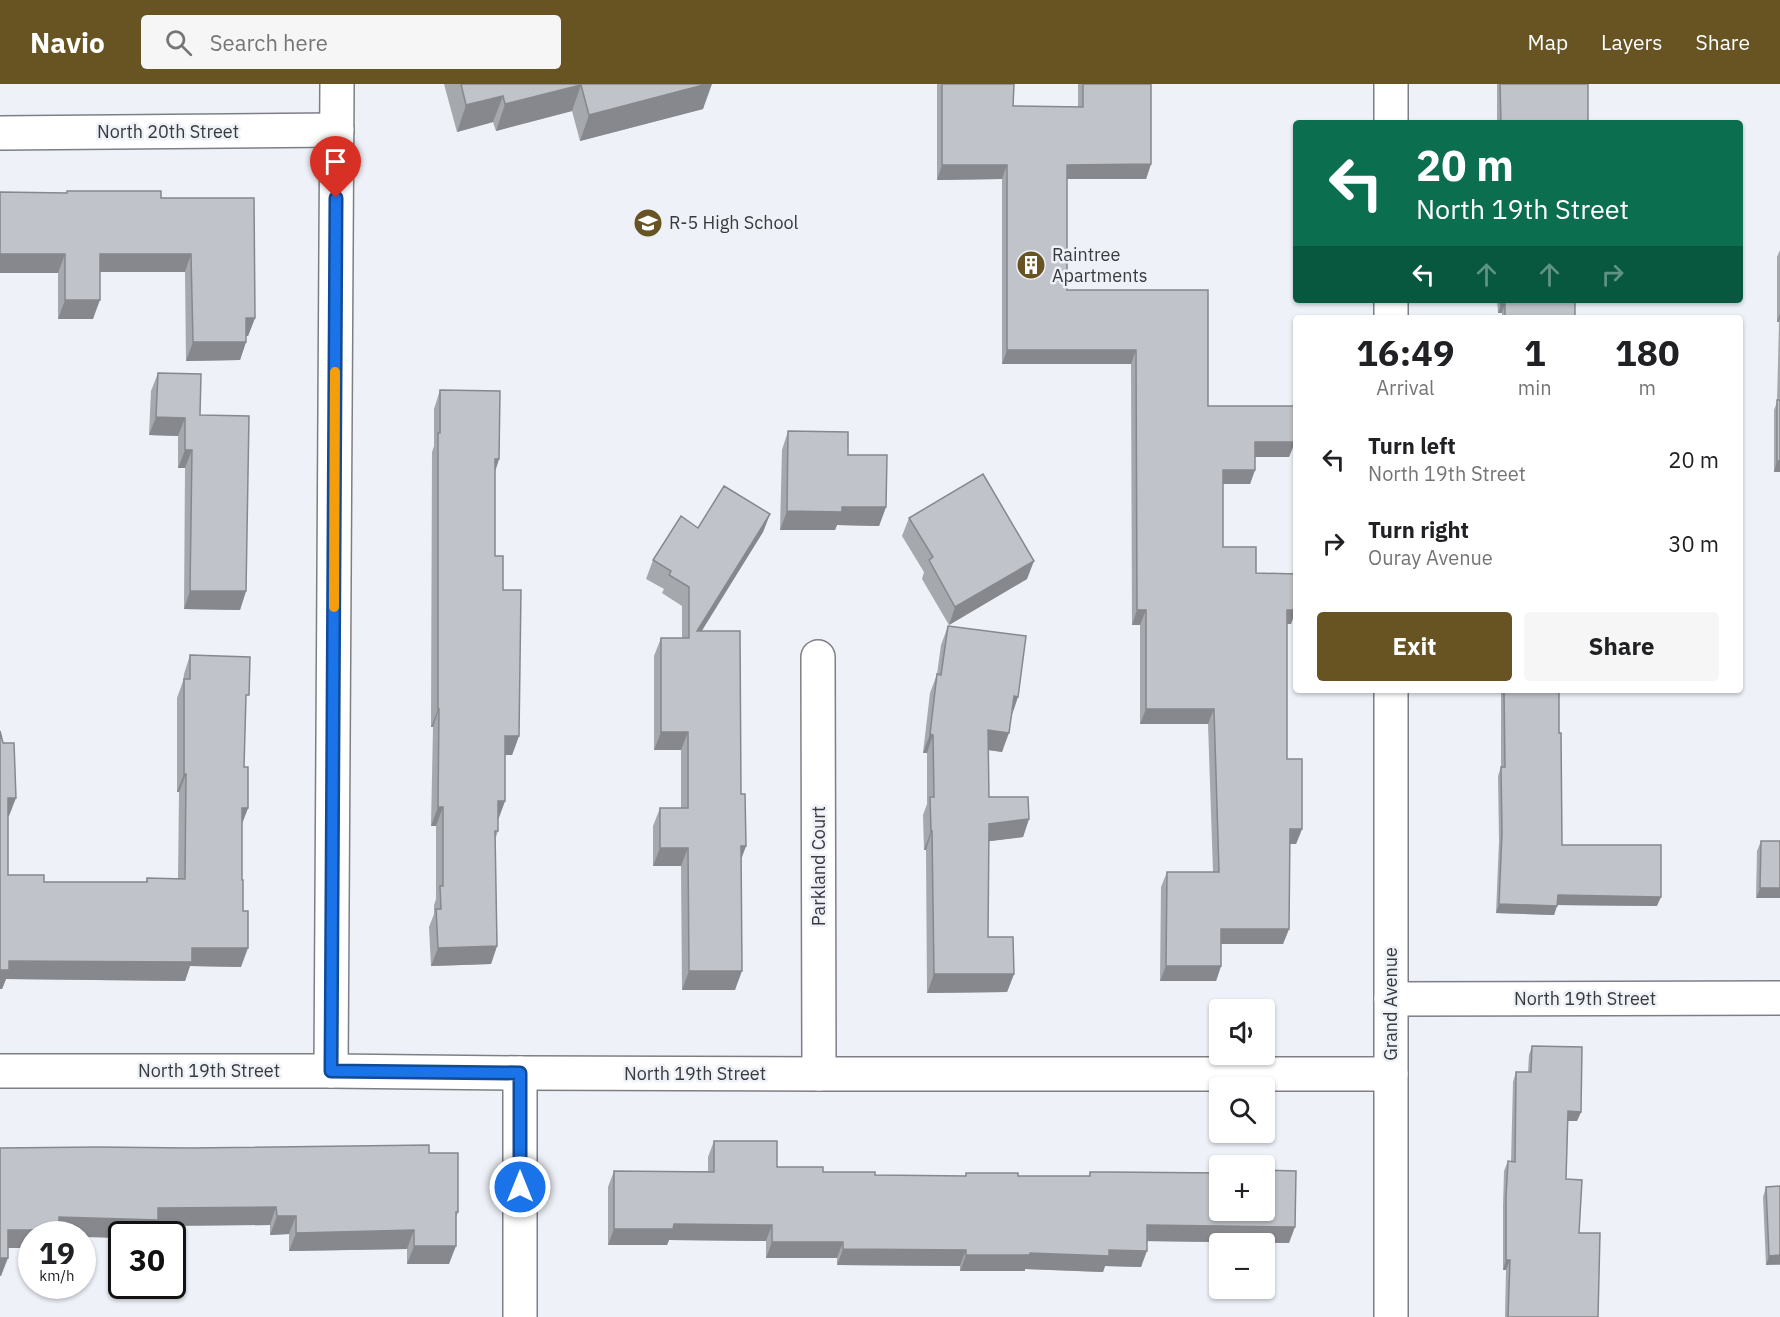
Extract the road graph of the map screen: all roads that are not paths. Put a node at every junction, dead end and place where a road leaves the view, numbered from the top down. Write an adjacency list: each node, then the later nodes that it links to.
1 (337, 84): 4 (street)
2 (1390, 84): 3 (street)
3 (1390, 120)
4 (337, 130): 5 (street, North 20th Street); 11 (street)
5 (0, 133)
6 (818, 657): 13 (street, Parkland Court)
7 (1390, 693): 9 (street, Grand Avenue)
8 (1780, 998): 9 (street, North 19th Street)
9 (1390, 999): 14 (street, Grand Avenue)
10 (0, 1071): 11 (street, North 19th Street)
11 (331, 1071): 12 (street, North 19th Street)
12 (520, 1073): 13 (street, North 19th Street); 15 (street)
13 (819, 1074): 14 (street, North 19th Street)
14 (1390, 1074): 16 (street, Grand Avenue)
15 (520, 1317)
16 (1391, 1317)

